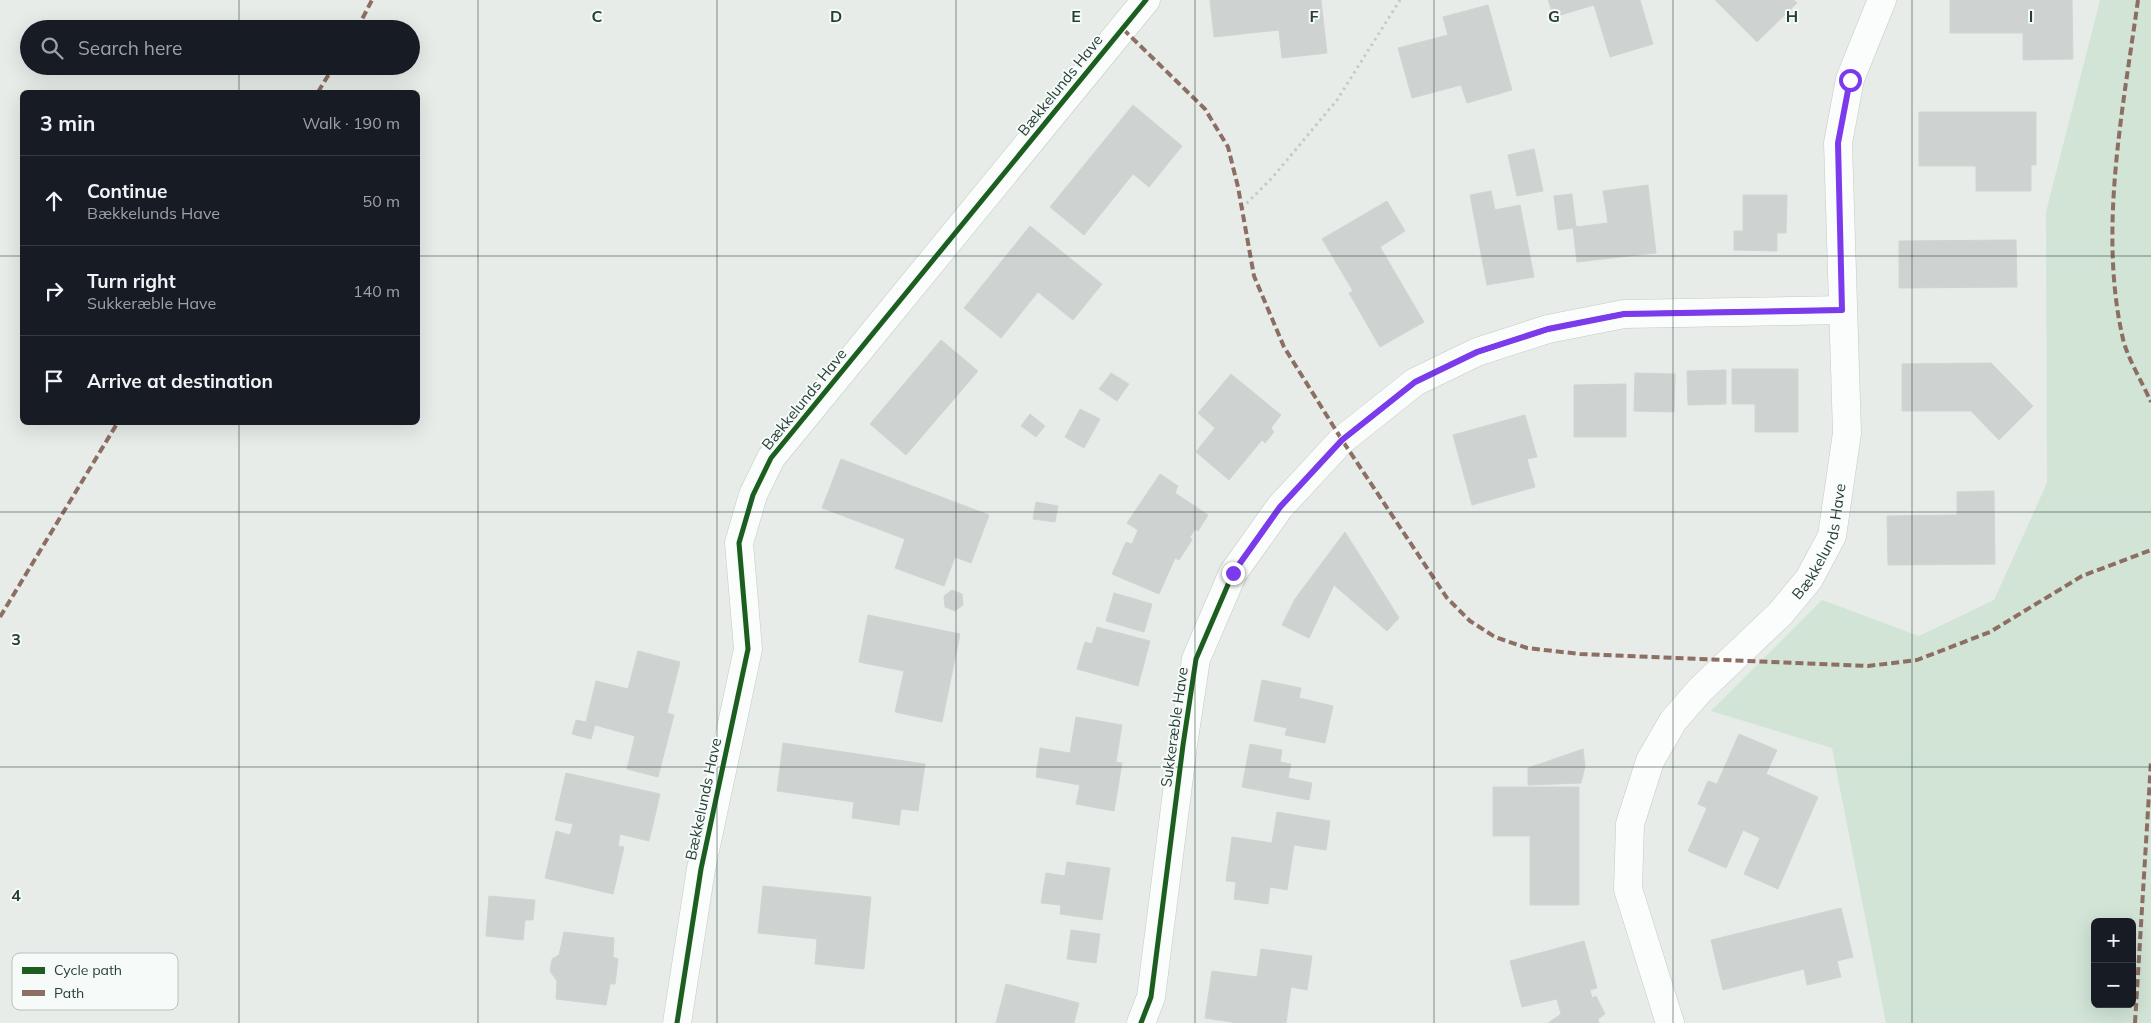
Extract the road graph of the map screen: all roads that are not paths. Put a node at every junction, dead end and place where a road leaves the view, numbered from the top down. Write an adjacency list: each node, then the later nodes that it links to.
1 (1146, 0): 4 (street, Bækkelunds Have)
2 (1882, 0): 3 (street, Bækkelunds Have)
3 (1842, 310): 5 (street, Sukkeræble Have); 6 (street, Bækkelunds Have)
4 (677, 1023)
5 (1142, 1023)
6 (1670, 1023)

